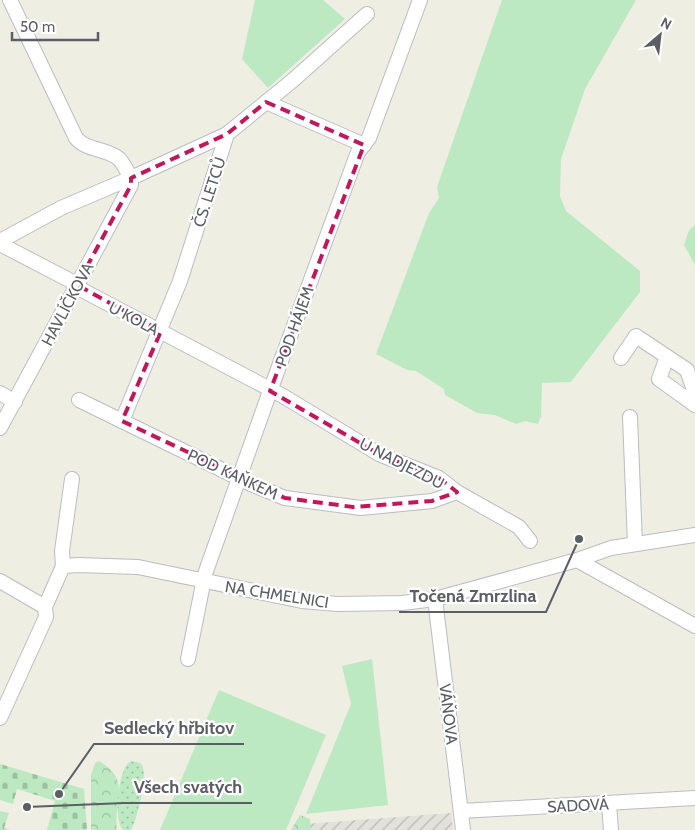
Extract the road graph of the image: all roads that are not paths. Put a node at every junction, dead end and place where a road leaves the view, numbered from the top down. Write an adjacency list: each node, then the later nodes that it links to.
1 (10, 0): 7 (street)
2 (420, 0): 6 (street, POD HÁJEM)
3 (367, 14): 4 (street, ČS. LETCŮ)
4 (266, 102): 5 (street, ČS. LETCŮ); 6 (street)
5 (227, 134): 7 (street, U KOLA); 10 (street, ČS. LETCŮ)
6 (364, 145): 13 (street, POD HÁJEM)
7 (131, 178): 8 (street, U KOLA); 9 (street, HAVLÍČKOVA)
8 (0, 242): 9 (street, U KOLA)
9 (77, 285): 10 (street, U KOLA); 17 (street, HAVLÍČKOVA)
10 (161, 331): 13 (street, U KOLA); 20 (street, ČS. LETCŮ)
11 (667, 357): 12 (street); 15 (street); 18 (street)
12 (621, 358)
13 (270, 390): 22 (street, POD HÁJEM); 24 (street, U NADJEZDU)
14 (0, 393): 17 (street)
15 (695, 393)
16 (79, 400): 20 (street, POD KAŇKEM)
17 (15, 402): 21 (street, HAVLÍČKOVA)
18 (695, 405)
19 (630, 417): 27 (street)
20 (122, 421): 22 (street, POD KAŇKEM)
21 (0, 428)
22 (240, 478): 24 (street, POD KAŇKEM); 31 (street, POD HÁJEM)
23 (72, 479): 29 (street)
24 (457, 492): 26 (street, U NADJEZDU)
25 (695, 535): 27 (street, NA CHMELNICI)
26 (530, 541)
27 (635, 544): 28 (street, NA CHMELNICI)
28 (578, 560): 32 (street, NA CHMELNICI); 34 (street)
29 (63, 566): 31 (street, NA CHMELNICI); 33 (street)
30 (0, 581): 33 (street)
31 (204, 582): 32 (street, NA CHMELNICI); 35 (street, POD HÁJEM)
32 (435, 598): 39 (street, VÁŇOVA)
33 (45, 607): 36 (street)
34 (695, 626)
35 (188, 659)
36 (0, 718)
37 (695, 798): 38 (street, SADOVÁ)
38 (609, 804): 39 (street, SADOVÁ); 41 (street)
39 (461, 811): 40 (street, VÁŇOVA)
40 (463, 830)
41 (611, 830)

